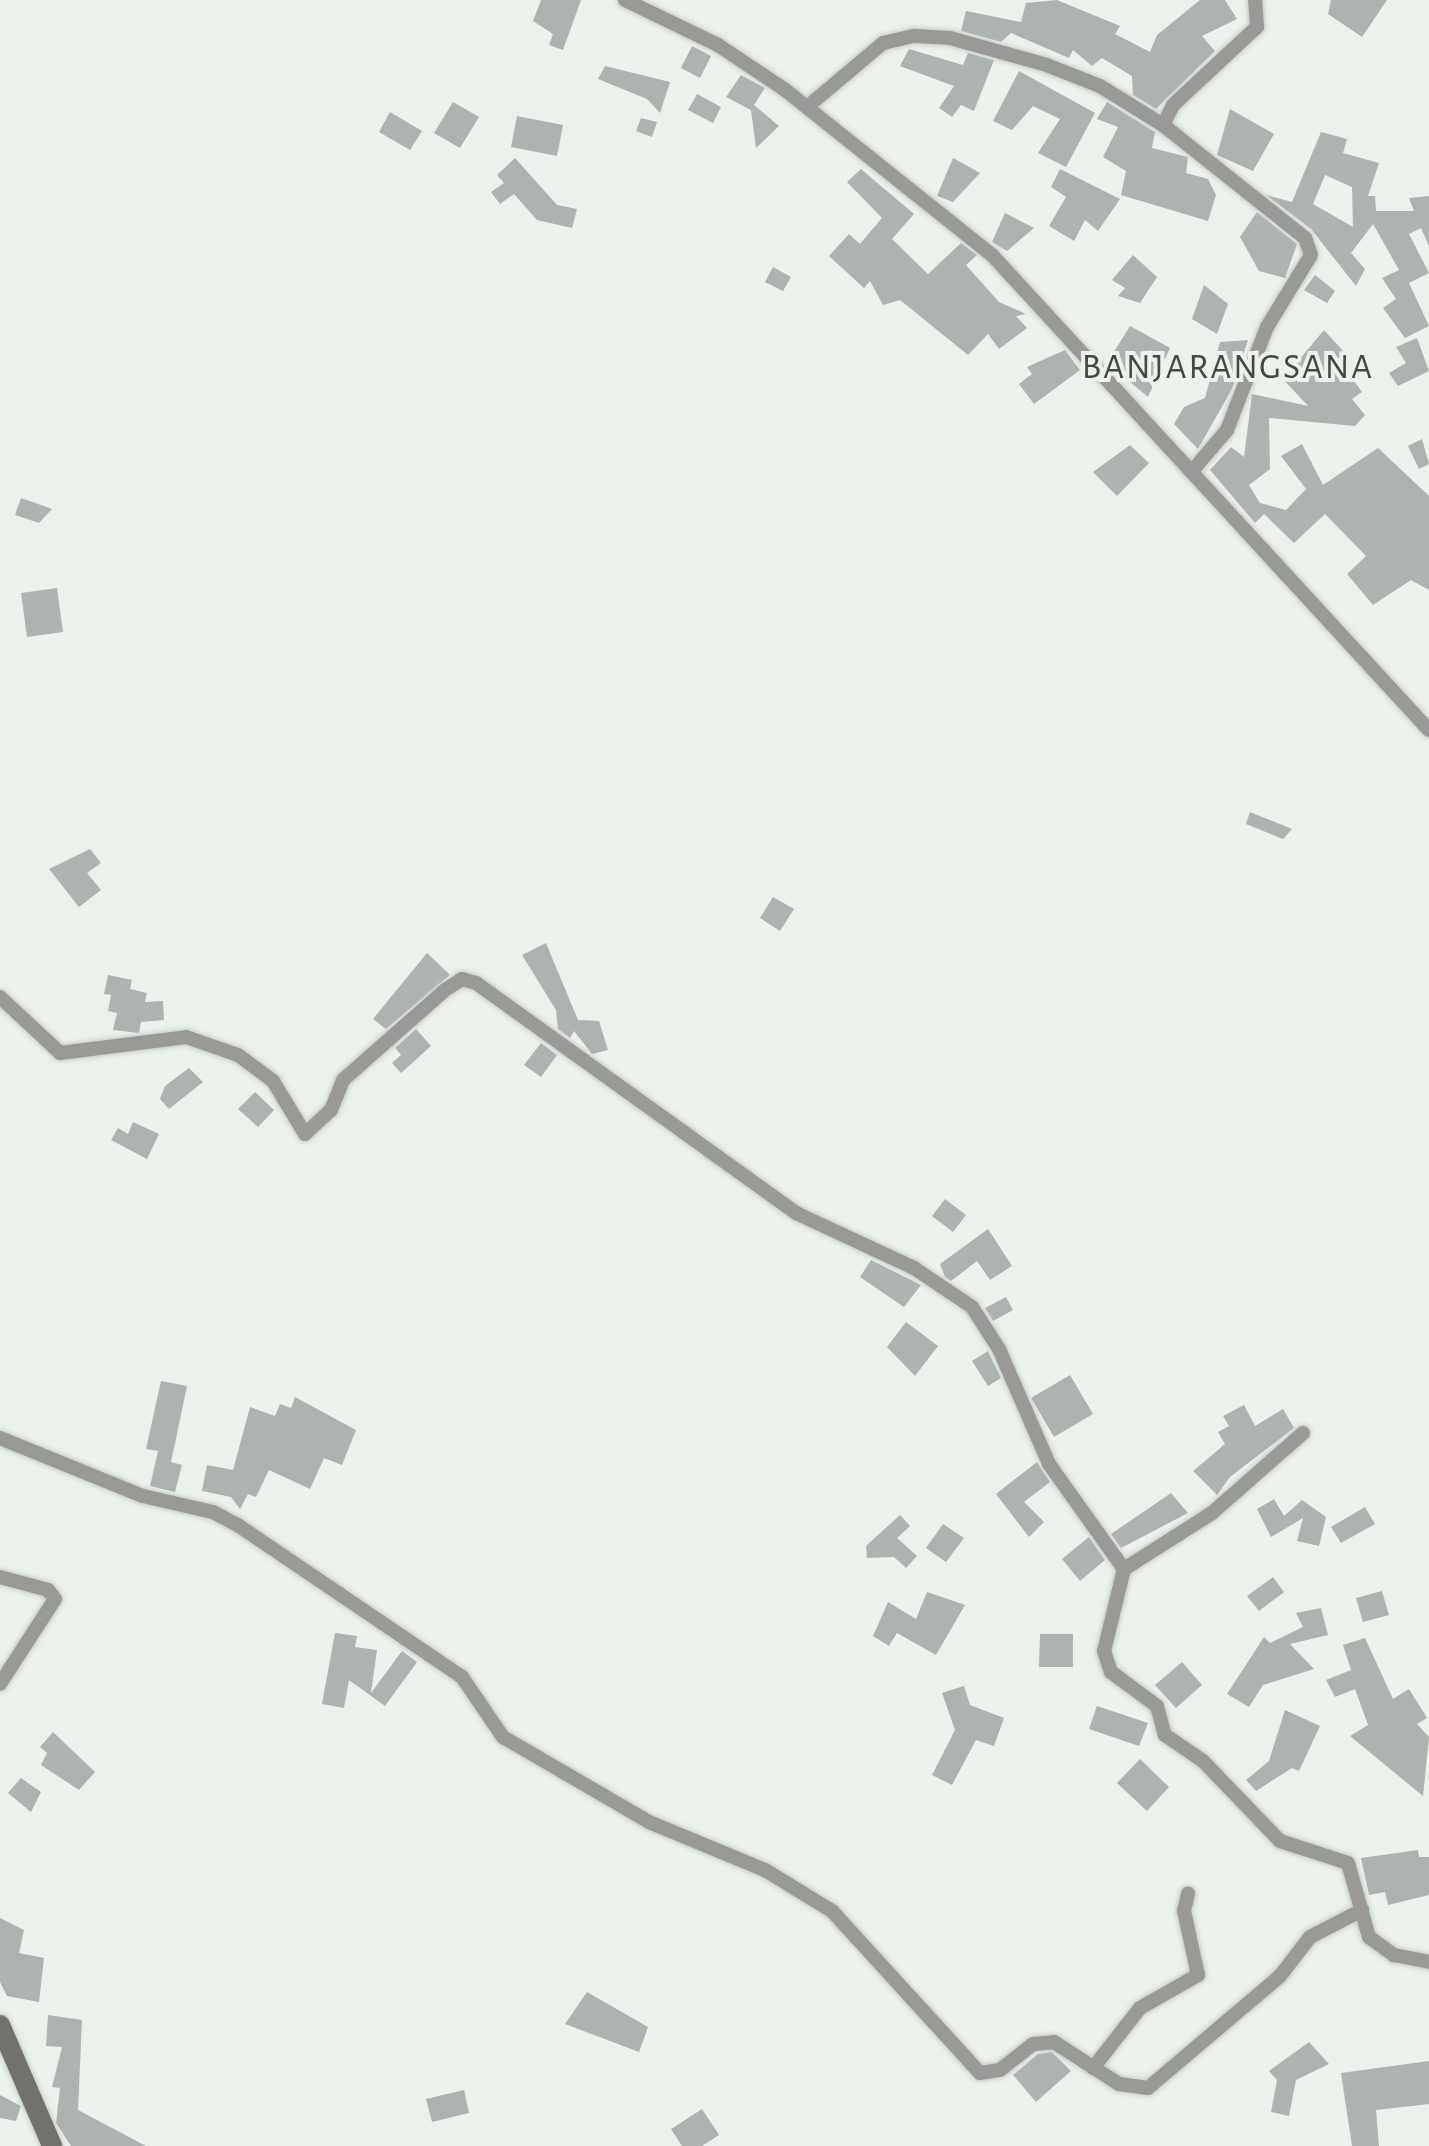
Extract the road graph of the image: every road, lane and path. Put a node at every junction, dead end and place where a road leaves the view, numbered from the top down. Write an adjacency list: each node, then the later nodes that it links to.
1 (625, 0): 3 (street)
2 (1255, 0): 4 (street)
3 (807, 107): 4 (street); 5 (street)
4 (1163, 125): 5 (street)
5 (1192, 471): 6 (street)
6 (1429, 730)
7 (0, 997): 10 (street)
8 (1303, 1433): 10 (street)
9 (0, 1438): 17 (street)
10 (1124, 1569): 14 (street)
11 (0, 1577): 12 (street)
12 (0, 1684)
13 (1188, 1893): 17 (street)
14 (1362, 1910): 15 (street); 17 (street)
15 (1429, 1962)
16 (0, 2025): 18 (street)
17 (1093, 2068)
18 (52, 2146)

